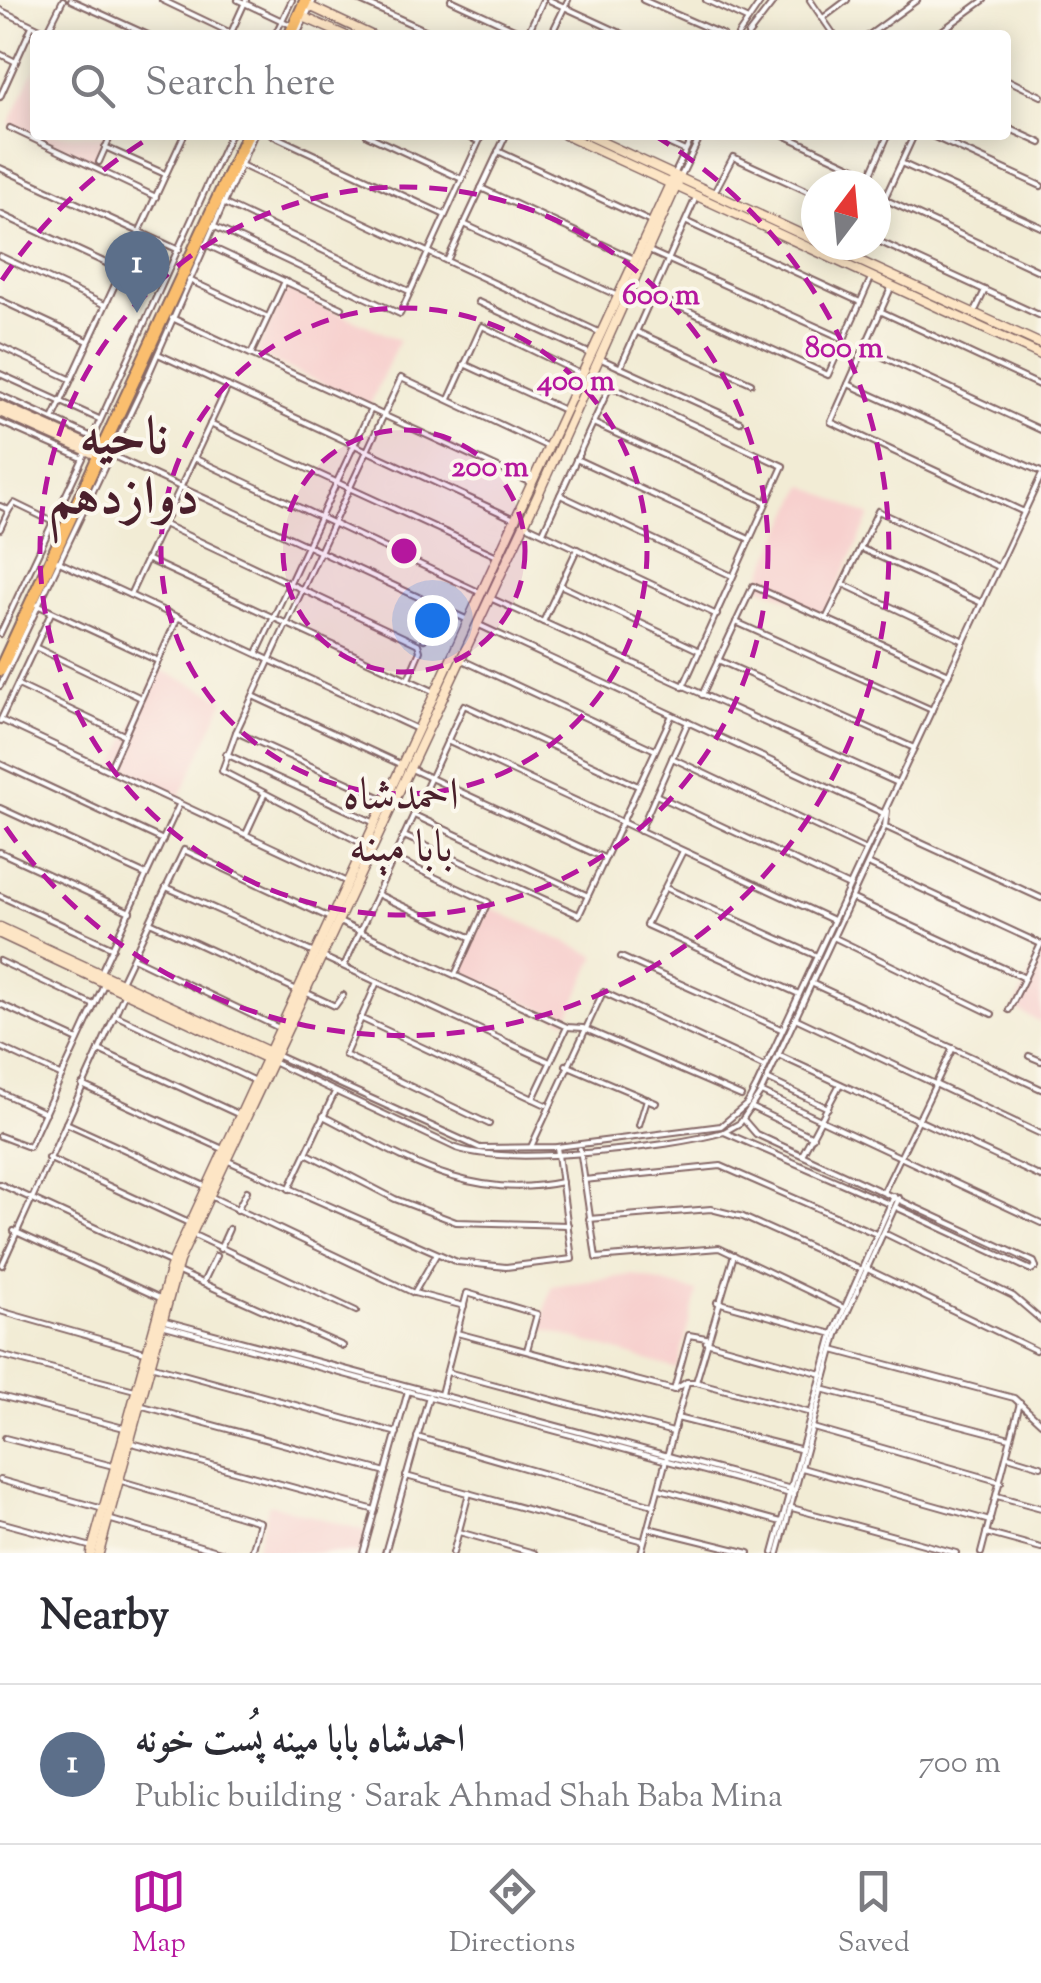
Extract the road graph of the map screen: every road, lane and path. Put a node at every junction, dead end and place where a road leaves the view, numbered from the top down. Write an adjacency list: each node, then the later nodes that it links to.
1 (62, 0): 27 (street)
2 (71, 0): 28 (street)
3 (162, 0): 29 (street)
4 (238, 0): 17 (street)
5 (358, 0): 33 (street)
6 (451, 0): 34 (street)
7 (546, 0): 18 (street); 35 (street)
8 (568, 0): 18 (street)
9 (644, 0): 38 (street)
10 (706, 0): 22 (street)
11 (762, 0): 22 (street)
12 (775, 0): 40 (street)
13 (810, 0): 21 (street)
14 (848, 0): 21 (street)
15 (918, 0): 42 (street)
16 (984, 0): 43 (street)
17 (246, 2): 20 (street); 30 (street)
18 (564, 7): 36 (street); 37 (street)
19 (0, 10): 23 (street)
20 (298, 16): 31 (street); 32 (street)
21 (822, 18): 41 (street)
22 (746, 19): 39 (street)
23 (32, 26): 24 (street); 26 (street)
24 (30, 30)
25 (30, 30): 45 (street)
26 (41, 30)
27 (51, 30)
28 (137, 30)
29 (223, 30)
30 (233, 30)
31 (332, 30)
32 (352, 30)
33 (425, 30)
34 (516, 30)
35 (530, 30)
36 (553, 30)
37 (614, 30)
38 (711, 30)
39 (740, 30)
40 (750, 30)
41 (830, 30)
42 (881, 30)
43 (943, 30)
44 (0, 54): 45 (street)
45 (16, 62): 48 (street)
46 (1011, 81): 47 (street)
47 (1041, 96)
48 (0, 97)
49 (10, 128): 51 (street)
50 (1011, 129): 72 (street)
51 (30, 137)
52 (36, 140): 91 (street)
53 (109, 140): 73 (street)
54 (179, 140): 82 (street)
55 (228, 140): 105 (street)
56 (245, 140): 170 (highway)
57 (246, 140): 78 (street)
58 (283, 140): 95 (street)
59 (378, 140): 83 (street)
60 (474, 140): 71 (street)
61 (504, 140): 74 (street)
62 (577, 140): 84 (street)
63 (597, 140): 84 (street)
64 (661, 140): 75 (street)
65 (690, 140): 75 (street)
66 (698, 140): 84 (street)
67 (795, 140): 80 (street)
68 (886, 140): 81 (street)
69 (912, 140): 77 (street)
70 (941, 140): 86 (street)
71 (478, 142): 83 (street)
72 (1041, 143)
73 (106, 148): 76 (street); 82 (street)
74 (498, 151): 88 (street); 97 (street)
75 (685, 151): 84 (street)
76 (98, 162)
77 (901, 163): 85 (street); 100 (street)
78 (240, 166): 93 (street); 107 (street)
79 (0, 168): 101 (street)
80 (859, 170)
81 (872, 170)
82 (166, 174): 91 (street)
83 (462, 178): 95 (street)
84 (675, 181): 89 (street); 90 (street); 97 (street); 106 (street)
85 (891, 184)
86 (1041, 186)
87 (801, 187): 89 (street)
88 (481, 188): 98 (street); 109 (street)
89 (714, 193): 102 (street)
90 (697, 195): 96 (street); 115 (street)
91 (156, 196): 101 (street)
92 (891, 202): 114 (street)
93 (224, 203): 99 (street); 120 (street)
94 (0, 214): 113 (street)
95 (445, 216): 107 (street)
96 (687, 222): 110 (street); 125 (street)
97 (653, 223): 109 (street)
98 (464, 224): 112 (street); 121 (street)
99 (213, 226): 103 (street); 120 (street)
100 (1041, 226)
101 (139, 232): 105 (street); 113 (street)
102 (801, 233)
103 (205, 244): 116 (street); 117 (street)
104 (891, 247): 119 (street)
105 (178, 250): 162 (street)
106 (649, 251): 110 (street); 143 (street)
107 (428, 252): 112 (street); 120 (street)
108 (0, 256): 126 (street)
109 (636, 260): 121 (street)
110 (670, 260): 122 (street); 135 (street)
111 (858, 260): 129 (street)
112 (447, 261): 134 (street)
113 (120, 270): 126 (street)
114 (1041, 272)
115 (872, 274): 118 (street); 125 (street)
116 (189, 280): 131 (street); 132 (street)
117 (284, 281): 127 (street); 131 (street)
118 (893, 284): 128 (street); 142 (street)
119 (984, 290): 129 (street); 130 (street)
120 (410, 291)
121 (620, 296): 134 (street)
122 (654, 296): 133 (street); 135 (street)
123 (0, 300): 136 (street)
124 (478, 302): 143 (street)
125 (860, 302): 135 (street)
126 (104, 305): 136 (street)
127 (342, 308)
128 (880, 311): 139 (street); 153 (street)
129 (974, 314): 137 (street)
130 (1041, 316)
131 (268, 317): 141 (street)
132 (172, 318): 140 (street); 141 (street)
133 (637, 332): 145 (street); 149 (street)
134 (603, 334): 143 (street)
135 (844, 339)
136 (88, 341): 148 (street)
137 (1041, 344)
138 (0, 346): 148 (street)
139 (864, 348): 150 (street); 167 (street)
140 (158, 354): 151 (street); 170 (street)
141 (251, 354): 158 (street)
142 (1041, 354)
143 (596, 356): 145 (street); 147 (street)
144 (464, 364): 147 (street); 155 (street); 159 (street)
145 (620, 368): 164 (street)
146 (0, 374): 156 (street)
147 (587, 376): 152 (street); 159 (street); 186 (street)
148 (70, 379): 156 (street)
149 (750, 384)
150 (848, 384): 174 (street); 183 (street)
151 (228, 386): 166 (street); 168 (street)
152 (610, 386): 165 (street); 180 (street)
153 (1041, 386)
154 (0, 395): 161 (street)
155 (449, 399): 160 (street); 169 (street)
156 (59, 402): 161 (street); 162 (street)
157 (0, 408): 170 (street)
158 (371, 408): 160 (street); 168 (street)
159 (568, 412): 169 (street)
160 (384, 414): 171 (street); 176 (street)
161 (53, 419): 170 (street)
162 (99, 419): 170 (street)
163 (0, 422): 170 (street)
164 (740, 422)
165 (593, 423): 173 (street); 180 (street)
166 (210, 424): 172 (street); 175 (street)
167 (1041, 430)
168 (354, 445): 171 (street); 175 (street)
169 (552, 448): 176 (street)
170 (95, 450): 177 (street); 185 (street); 198 (highway); 226 (highway)
171 (366, 451): 178 (street); 186 (street)
172 (194, 458): 177 (street); 184 (street)
173 (576, 459): 179 (street); 191 (street)
174 (1041, 474): 183 (street)
175 (337, 482): 178 (street); 184 (street)
176 (535, 485): 186 (street)
177 (181, 486): 187 (street); 192 (street)
178 (350, 488): 188 (street); 196 (street)
179 (560, 495): 190 (street); 200 (street)
180 (767, 503): 191 (street)
181 (0, 506): 182 (street)
182 (9, 510): 185 (street); 189 (street)
183 (1024, 512): 199 (street)
184 (320, 518): 188 (street); 192 (street)
185 (53, 522): 220 (street)
186 (521, 522): 190 (street); 196 (street); 207 (street)
187 (163, 524): 197 (street); 201 (street)
188 (333, 525): 195 (street); 207 (street)
189 (0, 529)
190 (543, 532): 194 (street)
191 (750, 540): 200 (street)
192 (308, 544): 195 (street); 201 (street)
193 (860, 548): 199 (street); 202 (street); 208 (street)
194 (577, 549): 204 (street); 212 (street)
195 (321, 551): 205 (street); 210 (street)
196 (501, 558): 207 (street)
197 (146, 559): 206 (street); 214 (street)
198 (55, 561): 203 (highway); 206 (street)
199 (998, 567): 208 (street)
200 (734, 577): 212 (street)
201 (289, 583): 205 (street); 214 (street)
202 (843, 584): 215 (street); 222 (street)
203 (43, 585): 209 (street); 231 (highway)
204 (560, 586): 216 (street); 224 (street)
205 (303, 590): 219 (street); 233 (street)
206 (130, 594): 213 (street)
207 (487, 596): 216 (street); 218 (street)
208 (982, 604): 222 (street)
209 (37, 605): 211 (street); 235 (street)
210 (439, 606): 218 (street); 221 (street)
211 (52, 612): 223 (street); 230 (street)
212 (717, 615): 224 (street)
213 (178, 617): 225 (street); 230 (street)
214 (273, 619): 219 (street); 225 (street)
215 (826, 619): 217 (street); 232 (street)
216 (542, 622): 236 (street)
217 (736, 622): 229 (street); 241 (street)
218 (474, 623): 227 (street); 237 (street); 242 (street)
219 (286, 625): 228 (street); 233 (street)
220 (0, 634)
221 (424, 639)
222 (964, 641): 232 (street)
223 (35, 647): 234 (street); 240 (street)
224 (700, 651): 236 (street)
225 (256, 654): 228 (street)
226 (0, 659)
227 (460, 659): 247 (street); 250 (street)
228 (270, 660): 238 (street); 247 (street)
229 (718, 660): 239 (street); 249 (street)
230 (158, 661): 240 (street)
231 (0, 670)
232 (949, 674): 241 (street)
233 (408, 679): 237 (street)
234 (18, 685): 243 (street); 246 (street)
235 (0, 686)
236 (683, 687): 239 (street)
237 (438, 693): 247 (street)
238 (253, 696): 245 (street); 254 (street)
239 (702, 696): 257 (street)
240 (141, 698): 246 (street)
241 (932, 710): 249 (street)
242 (672, 714): 244 (street); 250 (street)
243 (0, 721): 255 (street)
244 (688, 722): 252 (street); 264 (street)
245 (236, 732): 251 (street); 261 (street)
246 (124, 735): 255 (street)
247 (419, 735): 254 (street)
248 (448, 742): 256 (street); 258 (street); 267 (street)
249 (914, 748): 257 (street)
250 (655, 750): 258 (street)
251 (226, 754): 259 (street); 266 (street)
252 (672, 758): 260 (street); 274 (street)
253 (0, 764): 272 (street)
254 (406, 767): 256 (street); 261 (street); 291 (street)
255 (109, 770): 262 (street)
256 (430, 778): 265 (street); 278 (street)
257 (898, 783): 264 (street)
258 (638, 786): 267 (street)
259 (264, 795): 270 (street); 273 (street)
260 (656, 795): 269 (street); 282 (street)
261 (386, 800): 266 (street)
262 (180, 802): 270 (street); 272 (street)
263 (0, 808): 280 (street)
264 (885, 814): 268 (street); 274 (street)
265 (414, 815): 271 (street); 286 (street)
266 (375, 823): 273 (street)
267 (620, 824): 269 (street); 278 (street)
268 (884, 826): 279 (street); 289 (street)
269 (640, 831): 275 (street)
270 (246, 834): 281 (street)
271 (404, 836): 277 (street); 286 (street)
272 (163, 840): 280 (street)
273 (364, 845): 281 (street)
274 (866, 850): 282 (street)
275 (684, 851): 284 (street); 292 (street)
276 (0, 852): 290 (street)
277 (394, 858): 285 (street); 297 (street)
278 (604, 858): 286 (street)
279 (867, 864): 288 (street); 307 (street)
280 (147, 876): 290 (street)
281 (347, 882): 291 (street)
282 (849, 886): 292 (street)
283 (166, 887): 291 (street); 293 (street); 299 (street)
284 (668, 889): 300 (street); 312 (street)
285 (377, 894): 295 (street); 297 (street)
286 (587, 895)
287 (0, 896): 298 (street)
288 (851, 898): 296 (street); 307 (street)
289 (1041, 898)
290 (130, 912): 298 (street)
291 (334, 920): 295 (street); 299 (street)
292 (834, 920): 300 (street)
293 (150, 922): 302 (street); 311 (street)
294 (0, 930): 305 (street)
295 (360, 931): 304 (street); 306 (street)
296 (833, 937): 309 (street); 317 (street)
297 (472, 938): 306 (street)
298 (112, 948): 305 (street)
299 (318, 955): 304 (street); 311 (street)
300 (816, 956): 312 (street)
301 (621, 957): 324 (street)
302 (133, 958): 310 (street); 323 (street)
303 (0, 961): 315 (street)
304 (344, 966): 308 (street)
305 (97, 974): 310 (street); 315 (street)
306 (455, 975): 321 (street)
307 (1025, 978): 316 (street)
308 (377, 982): 319 (street); 333 (street)
309 (811, 983): 320 (street); 327 (street)
310 (123, 987): 318 (street); 330 (street)
311 (300, 991): 313 (street); 323 (street); 330 (street)
312 (799, 994): 324 (street)
313 (343, 995)
314 (0, 1004): 325 (street)
315 (94, 1005): 325 (street)
316 (1009, 1010)
317 (992, 1014)
318 (114, 1015): 328 (street); 338 (street)
319 (360, 1018): 347 (street); 360 (street)
320 (795, 1018): 329 (street); 341 (street)
321 (567, 1026): 322 (street); 333 (street)
322 (583, 1028): 334 (street); 335 (street); 346 (street)
323 (280, 1029): 330 (street)
324 (782, 1029): 335 (street)
325 (78, 1040): 336 (street)
326 (0, 1048): 336 (street)
327 (953, 1048): 341 (street); 342 (street)
328 (98, 1050): 340 (street); 354 (street)
329 (778, 1055): 337 (street); 339 (street)
330 (269, 1056): 338 (street); 344 (street); 366 (street); 370 (street)
331 (1029, 1056): 332 (street)
332 (1041, 1061)
333 (550, 1062): 347 (street)
334 (566, 1064): 348 (street); 350 (street)
335 (765, 1066): 351 (street)
336 (62, 1076): 353 (street)
337 (767, 1079): 345 (street); 352 (street)
338 (255, 1080): 354 (street)
339 (840, 1084): 352 (street); 357 (street)
340 (82, 1085): 358 (street); 370 (street)
341 (936, 1085): 357 (street); 363 (street)
342 (1041, 1089)
343 (0, 1092): 353 (street)
344 (335, 1092): 355 (street); 368 (street)
345 (761, 1092): 351 (street); 359 (street)
346 (740, 1096)
347 (533, 1099): 350 (street)
348 (647, 1100): 349 (street); 361 (street)
349 (656, 1104)
350 (547, 1105): 366 (street)
351 (750, 1106): 356 (street); 365 (street); 367 (street)
352 (828, 1108): 359 (street)
353 (45, 1113): 364 (street)
354 (240, 1116): 370 (street)
355 (323, 1116): 369 (street); 376 (street)
356 (743, 1119): 362 (street); 371 (street)
357 (920, 1121): 373 (street); 374 (street)
358 (65, 1122): 372 (street); 381 (street)
359 (822, 1123): 365 (street); 373 (street)
360 (489, 1124)
361 (638, 1125)
362 (724, 1132): 367 (street); 384 (street)
363 (1041, 1134)
364 (0, 1136)
365 (813, 1137): 371 (street)
366 (530, 1148): 368 (street)
367 (580, 1148): 368 (street); 375 (street)
368 (558, 1151): 376 (street)
369 (306, 1153): 378 (street); 389 (street)
370 (225, 1155): 378 (street); 381 (street)
371 (802, 1155): 380 (street)
372 (48, 1158): 383 (street); 388 (street)
373 (901, 1159): 380 (street); 387 (street)
374 (1041, 1177)
375 (584, 1180): 386 (street); 392 (street)
376 (562, 1182): 389 (street)
377 (0, 1184): 383 (street)
378 (289, 1188): 395 (street)
379 (246, 1190): 385 (street)
380 (884, 1191): 382 (street)
381 (208, 1192): 385 (street); 388 (street); 393 (street)
382 (897, 1197): 384 (street); 384 (street)
383 (30, 1198): 391 (street); 400 (street)
384 (893, 1206): 392 (street)
385 (237, 1210): 402 (street)
386 (589, 1220): 396 (street); 399 (street)
387 (1041, 1223)
388 (190, 1224): 400 (street)
389 (568, 1224): 395 (street)
390 (229, 1229): 394 (street)
391 (14, 1231): 398 (street); 403 (street)
392 (879, 1233): 399 (street); 410 (street)
393 (192, 1234): 394 (street); 400 (street)
394 (220, 1248): 408 (street)
395 (436, 1255): 402 (street)
396 (734, 1255): 404 (street); 406 (street)
397 (216, 1256): 401 (street)
398 (2, 1264)
399 (862, 1269): 406 (street); 409 (street); 418 (street)
400 (172, 1271): 401 (street); 403 (street); 411 (street)
401 (204, 1283): 415 (street)
402 (414, 1293): 405 (street)
403 (160, 1298): 419 (street)
404 (717, 1302): 413 (street); 414 (street)
405 (464, 1306): 412 (street); 416 (street)
406 (842, 1308): 409 (street)
407 (0, 1311): 419 (street)
408 (356, 1312)
409 (841, 1316): 413 (street); 417 (street)
410 (1041, 1320)
411 (161, 1322): 421 (street); 429 (street); 430 (street)
412 (457, 1333): 416 (street); 422 (street)
413 (833, 1334): 423 (street)
414 (706, 1340): 423 (street); 425 (street); 428 (street)
415 (343, 1346)
416 (526, 1350): 428 (street)
417 (833, 1350): 426 (street); 433 (street)
418 (1035, 1350)
419 (146, 1352): 427 (street)
420 (0, 1355): 427 (street)
421 (150, 1365): 434 (street); 440 (street)
422 (446, 1372): 431 (street); 441 (street)
423 (822, 1374): 435 (street)
424 (686, 1382): 425 (street); 428 (street); 436 (street)
425 (696, 1382): 435 (street)
426 (822, 1388): 439 (street); 444 (street)
427 (135, 1390): 438 (street)
428 (674, 1390)
429 (408, 1391): 430 (street); 440 (street)
430 (430, 1394): 431 (street); 442 (street); 448 (street)
431 (440, 1394): 448 (street)
432 (0, 1396): 438 (street)
433 (1020, 1404): 437 (street); 444 (street)
434 (138, 1405): 445 (street); 452 (street)
435 (811, 1414): 446 (street)
436 (678, 1418): 441 (street); 446 (street)
437 (1041, 1423)
438 (124, 1428): 449 (street)
439 (812, 1428): 451 (street); 456 (street)
440 (397, 1432): 452 (street)
441 (674, 1432): 448 (street)
442 (418, 1437): 453 (street); 461 (street)
443 (5, 1438): 449 (street)
444 (1010, 1438): 447 (street)
445 (128, 1442): 455 (street); 465 (street)
446 (801, 1450): 458 (street)
447 (1008, 1456): 450 (street); 456 (street)
448 (666, 1458): 457 (street); 458 (street)
449 (113, 1466): 464 (street)
450 (1041, 1466)
451 (801, 1468): 458 (street); 467 (street)
452 (386, 1472): 465 (street)
453 (406, 1476): 459 (street); 479 (street)
454 (0, 1480): 464 (street)
455 (118, 1480): 466 (street); 477 (street)
456 (1001, 1482): 460 (street)
457 (658, 1488): 461 (street); 469 (street)
458 (792, 1491): 462 (street); 469 (street)
459 (469, 1493): 471 (street); 473 (street)
460 (997, 1496): 463 (street); 467 (street)
461 (654, 1505): 470 (street)
462 (790, 1508): 484 (street); 485 (street)
463 (1041, 1508)
464 (103, 1509): 475 (street)
465 (375, 1510): 478 (street)
466 (108, 1519): 475 (street); 476 (street)
467 (990, 1521): 472 (street)
468 (0, 1522): 475 (street)
469 (781, 1522): 484 (street)
470 (648, 1528): 473 (street); 483 (street)
471 (459, 1532): 480 (street); 481 (street)
472 (986, 1533): 474 (street); 486 (street)
473 (644, 1541): 482 (street)
474 (1041, 1548)
475 (94, 1551)
476 (224, 1553)
477 (252, 1553)
478 (363, 1553)
479 (384, 1553)
480 (453, 1553)
481 (534, 1553)
482 (641, 1553)
483 (749, 1553)
484 (775, 1553)
485 (956, 1553)
486 (981, 1553)

